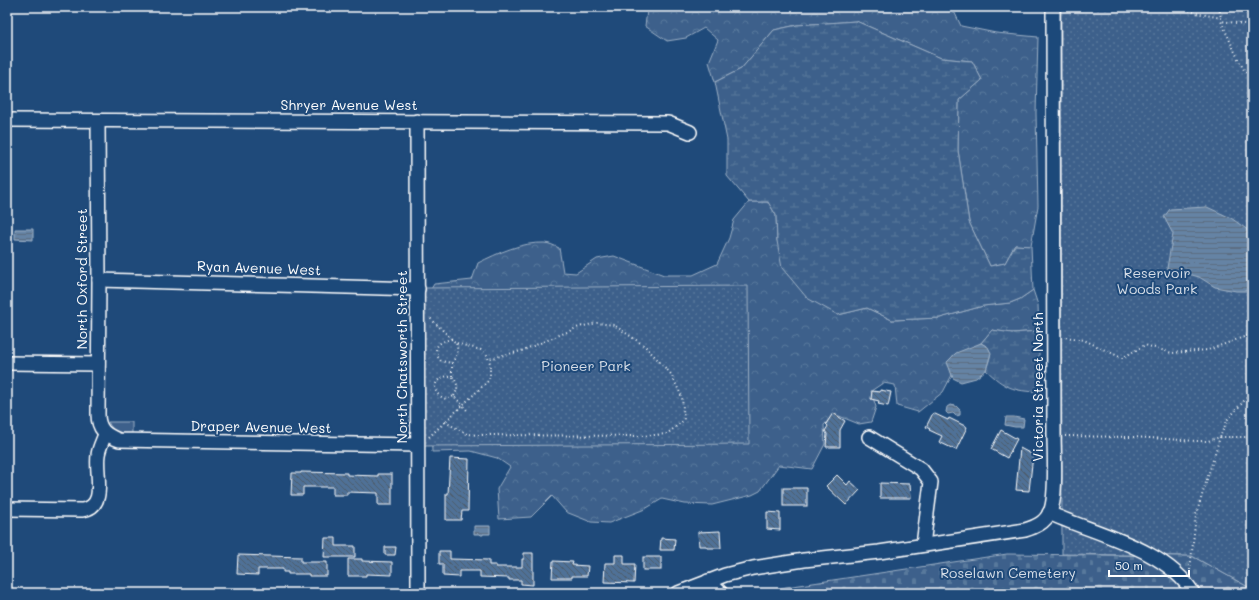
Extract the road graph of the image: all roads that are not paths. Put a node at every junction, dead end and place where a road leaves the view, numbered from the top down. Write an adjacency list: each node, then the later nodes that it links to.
1 (1053, 7): 14 (street, Victoria Street North)
2 (7, 120): 3 (street, Shryer Avenue West)
3 (98, 122): 4 (street, Shryer Avenue West); 6 (street, North Oxford Street)
4 (417, 122): 5 (street, Shryer Avenue West); 7 (street, North Chatsworth Street)
5 (690, 132)
6 (99, 280): 7 (street, Ryan Avenue West); 9 (street, North Oxford Street)
7 (418, 289): 12 (street, North Chatsworth Street)
8 (7, 363): 9 (street)
9 (98, 364): 10 (street, North Oxford Street)
10 (105, 434): 12 (street, Draper Avenue West); 13 (street)
11 (869, 436): 15 (street)
12 (417, 443): 18 (street, North Chatsworth Street)
13 (7, 509)
14 (1049, 513): 15 (street); 17 (street)
15 (923, 545): 16 (street)
16 (708, 581): 19 (street); 20 (street)
17 (1191, 589)
18 (418, 593)
19 (678, 593)
20 (721, 593)

